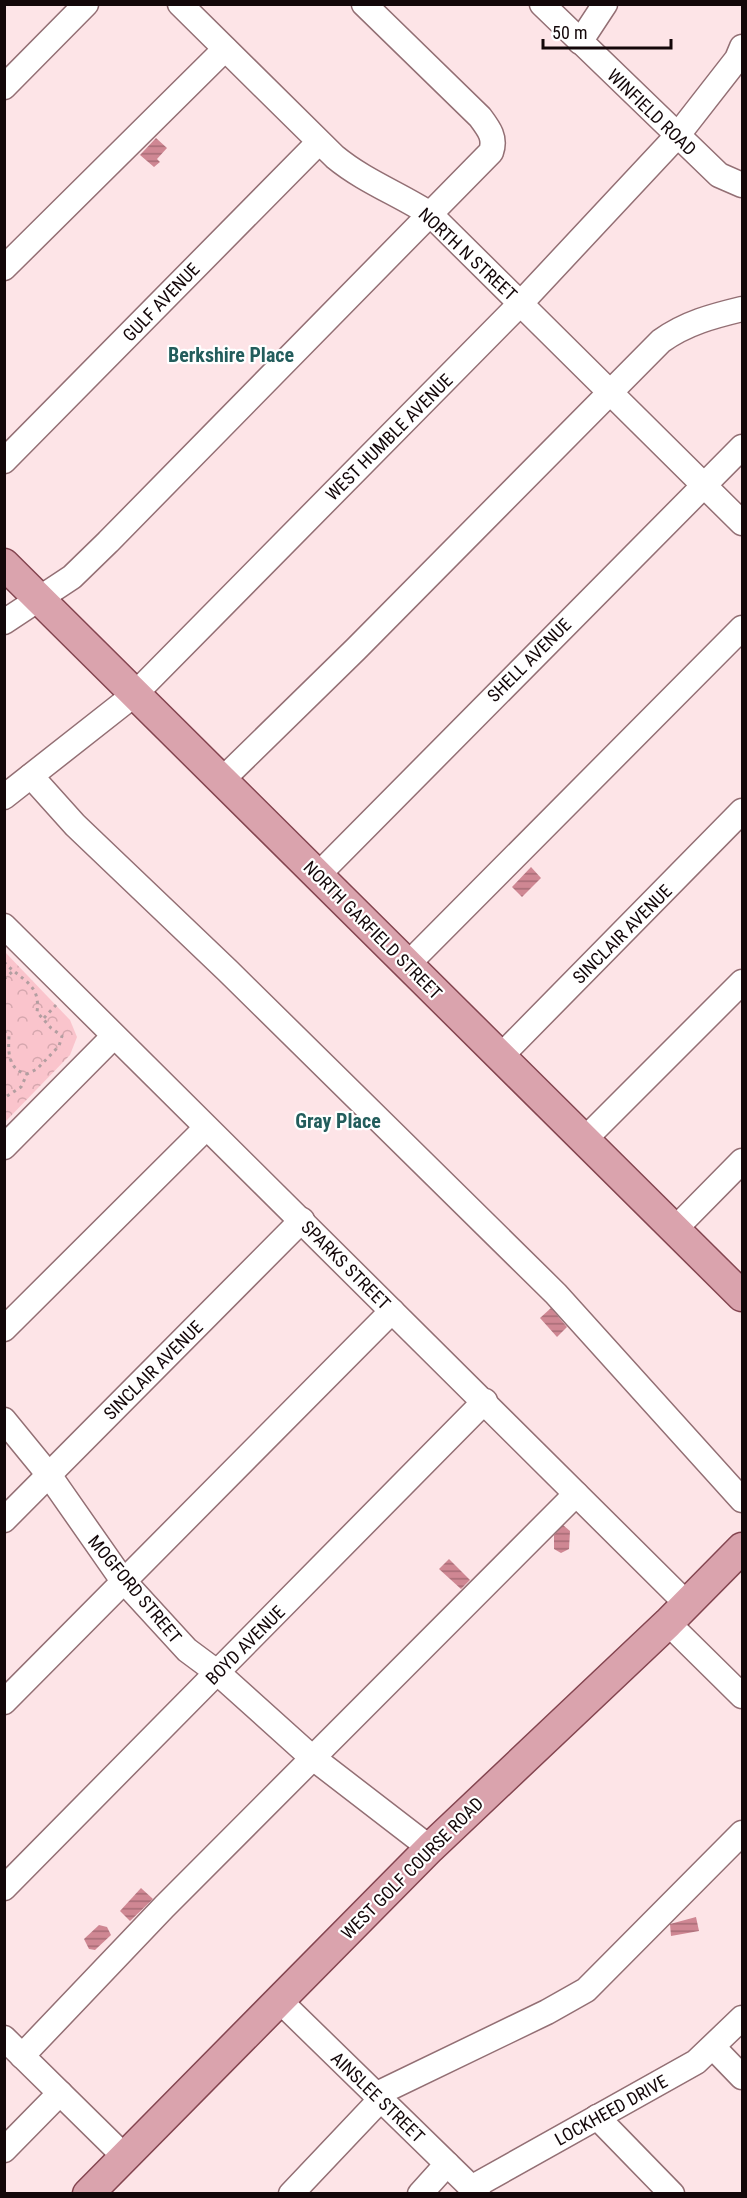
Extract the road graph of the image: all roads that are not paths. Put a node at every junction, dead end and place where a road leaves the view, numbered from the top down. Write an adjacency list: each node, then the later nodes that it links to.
1 (86, 4): 9 (street)
2 (180, 4): 8 (street, NORTH N STREET)
3 (364, 4): 13 (street)
4 (542, 4): 6 (street, WINFIELD ROAD)
5 (605, 4): 6 (street)
6 (580, 42): 10 (street, WINFIELD ROAD)
7 (742, 47): 10 (street, WEST HUMBLE AVENUE)
8 (225, 49): 11 (street, NORTH N STREET); 14 (street)
9 (4, 87)
10 (677, 136): 12 (street, WINFIELD ROAD); 15 (street, WEST HUMBLE AVENUE)
11 (318, 142): 13 (street, NORTH N STREET); 19 (street, GULF AVENUE)
12 (742, 185)
13 (430, 214): 15 (street, NORTH N STREET); 23 (street)
14 (4, 268)
15 (520, 304): 17 (street, NORTH N STREET); 26 (street, WEST HUMBLE AVENUE)
16 (742, 309): 17 (street)
17 (611, 393): 20 (street, NORTH N STREET); 28 (street)
18 (742, 447): 20 (street, SHELL AVENUE)
19 (4, 461)
20 (703, 484): 21 (street, NORTH N STREET); 31 (street, SHELL AVENUE)
21 (742, 523)
22 (4, 564): 23 (main road, NORTH GARFIELD STREET)
23 (39, 599): 24 (street); 26 (main road, NORTH GARFIELD STREET)
24 (4, 622)
25 (742, 628): 33 (street)
26 (135, 694): 27 (street, WEST HUMBLE AVENUE); 28 (main road, NORTH GARFIELD STREET)
27 (31, 776): 29 (street, WEST HUMBLE AVENUE); 50 (street)
28 (222, 780): 31 (main road, NORTH GARFIELD STREET)
29 (4, 797)
30 (742, 811): 36 (street, SINCLAIR AVENUE)
31 (318, 875): 33 (main road, NORTH GARFIELD STREET)
32 (4, 926): 35 (street, SPARKS STREET)
33 (408, 964): 36 (main road, NORTH GARFIELD STREET)
34 (742, 982): 38 (street)
35 (114, 1036): 37 (street, SPARKS STREET); 39 (street)
36 (501, 1056): 38 (main road, NORTH GARFIELD STREET)
37 (206, 1128): 41 (street, SPARKS STREET); 45 (street)
38 (585, 1139): 42 (main road, NORTH GARFIELD STREET)
39 (4, 1148)
40 (742, 1161): 42 (street)
41 (302, 1220): 44 (street, SPARKS STREET); 48 (street, SINCLAIR AVENUE)
42 (675, 1229): 43 (main road, NORTH GARFIELD STREET)
43 (742, 1296)
44 (392, 1311): 46 (street, SPARKS STREET); 53 (street)
45 (4, 1329)
46 (485, 1401): 49 (street, SPARKS STREET); 55 (street, BOYD AVENUE)
47 (4, 1420): 48 (street, MOGFORD STREET)
48 (49, 1475): 51 (street, SINCLAIR AVENUE); 53 (street, MOGFORD STREET)
49 (576, 1494): 54 (street, SPARKS STREET); 58 (street)
50 (742, 1500)
51 (4, 1520)
52 (742, 1548): 54 (main road, WEST GOLF COURSE ROAD)
53 (124, 1581): 55 (street, MOGFORD STREET); 57 (street)
54 (678, 1613): 56 (street, SPARKS STREET); 60 (main road, WEST GOLF COURSE ROAD)
55 (218, 1672): 58 (street, MOGFORD STREET); 61 (street, BOYD AVENUE)
56 (742, 1696)
57 (4, 1701)
58 (313, 1758): 60 (street, MOGFORD STREET); 66 (street)
59 (742, 1833): 69 (street)
60 (430, 1848): 62 (main road, WEST GOLF COURSE ROAD)
61 (4, 1888)
62 (279, 2000): 69 (street, AINSLEE STREET); 72 (main road, WEST GOLF COURSE ROAD)
63 (742, 2018): 65 (street, LOCKHEED DRIVE)
64 (4, 2038): 66 (street)
65 (713, 2047): 67 (street); 70 (street, LOCKHEED DRIVE)
66 (22, 2056): 68 (street)
67 (742, 2077)
68 (60, 2093): 71 (street); 72 (street)
69 (377, 2098): 73 (street, AINSLEE STREET); 76 (street)
70 (597, 2117): 74 (street, LOCKHEED DRIVE); 78 (street)
71 (4, 2150)
72 (125, 2157): 75 (main road, WEST GOLF COURSE ROAD)
73 (447, 2164): 74 (street, AINSLEE STREET); 77 (street)
74 (474, 2191)
75 (88, 2193)
76 (291, 2193)
77 (420, 2193)
78 (672, 2193)

